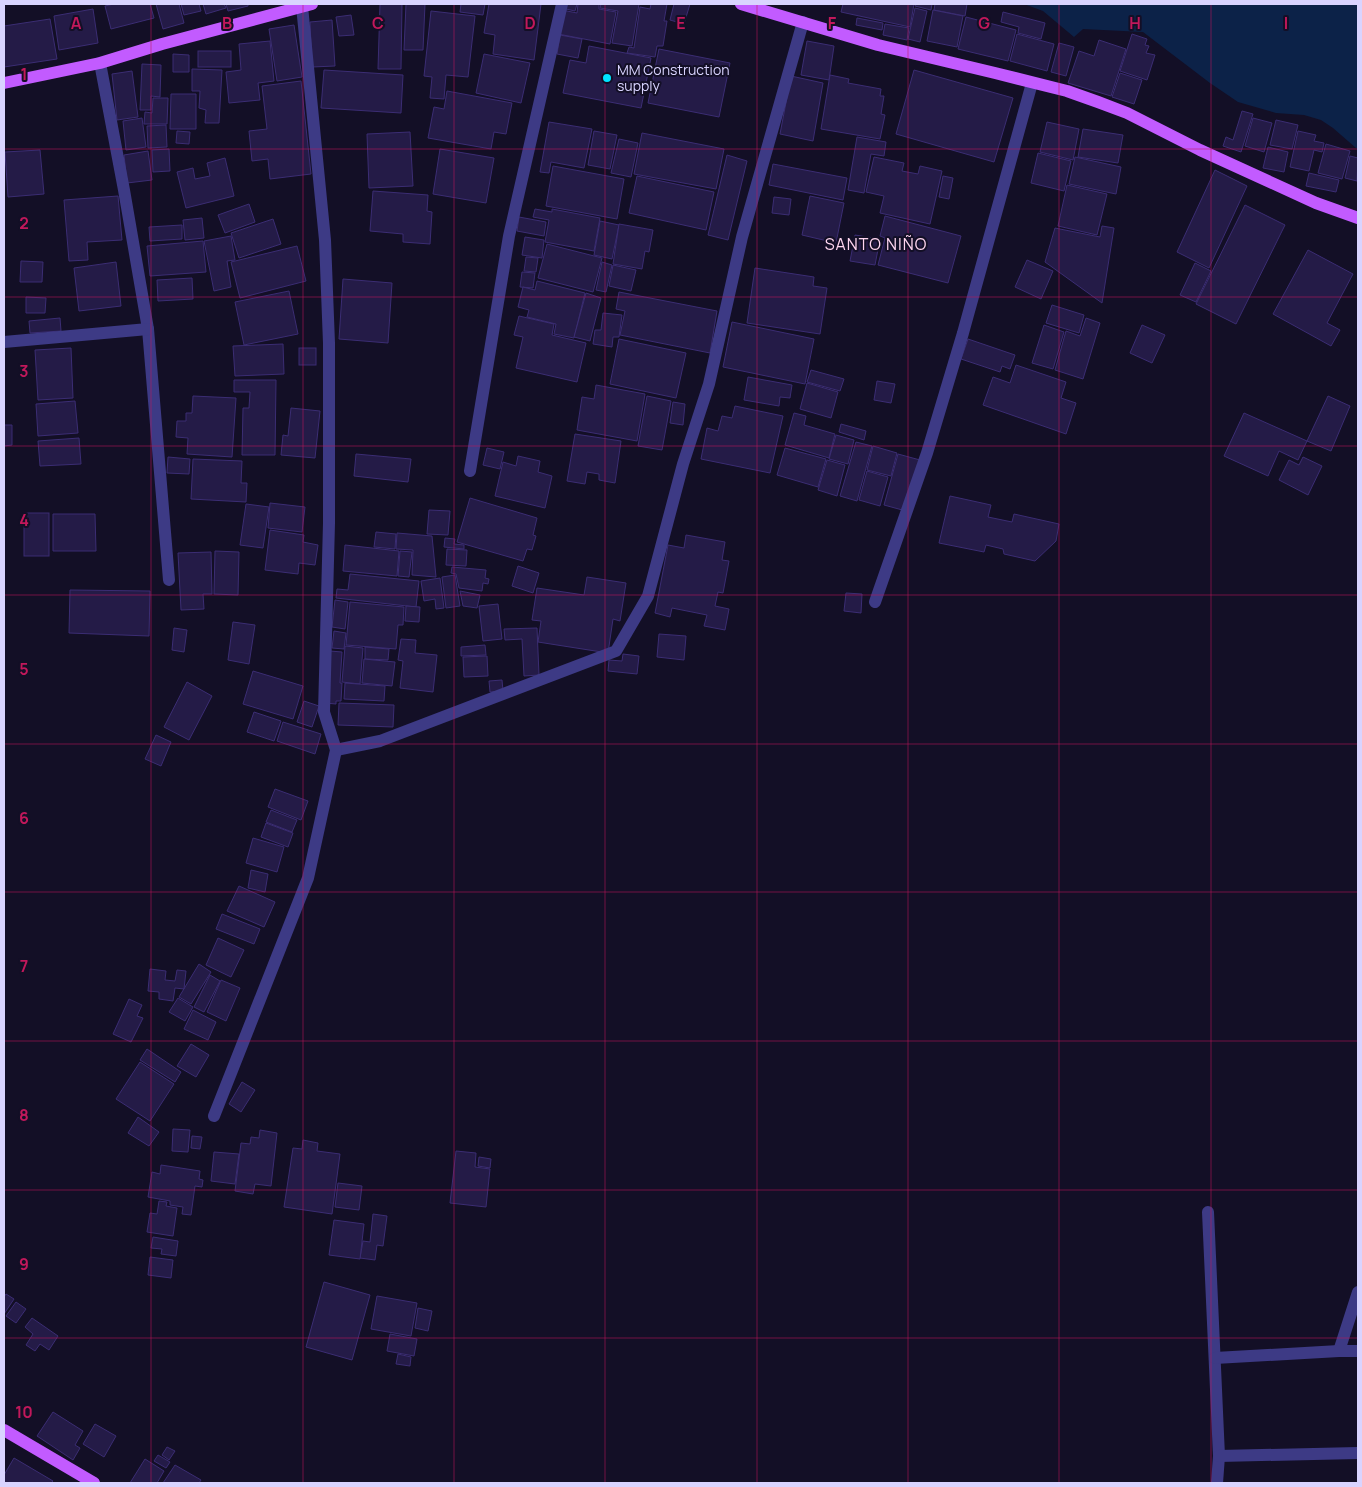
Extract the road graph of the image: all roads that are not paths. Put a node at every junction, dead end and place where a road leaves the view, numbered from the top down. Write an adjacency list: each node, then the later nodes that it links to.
1 (562, 4): 11 (street)
2 (741, 4): 4 (main road)
3 (307, 5): 5 (main road); 14 (street)
4 (803, 22): 7 (main road); 14 (street)
5 (100, 63): 6 (main road); 9 (street)
6 (4, 83)
7 (1032, 83): 8 (main road); 13 (street)
8 (1358, 218)
9 (148, 329): 10 (street); 12 (street)
10 (4, 342)
11 (470, 471)
12 (169, 580)
13 (875, 602)
14 (336, 750): 15 (street)
15 (214, 1116)
16 (1208, 1212): 20 (street)
17 (1358, 1292): 18 (street)
18 (1339, 1350): 19 (street); 20 (street)
19 (1358, 1351)
20 (1215, 1358): 23 (street)
21 (4, 1430): 24 (main road)
22 (1358, 1453): 23 (street)
23 (1219, 1456): 25 (street)
24 (94, 1483)
25 (1217, 1483)

